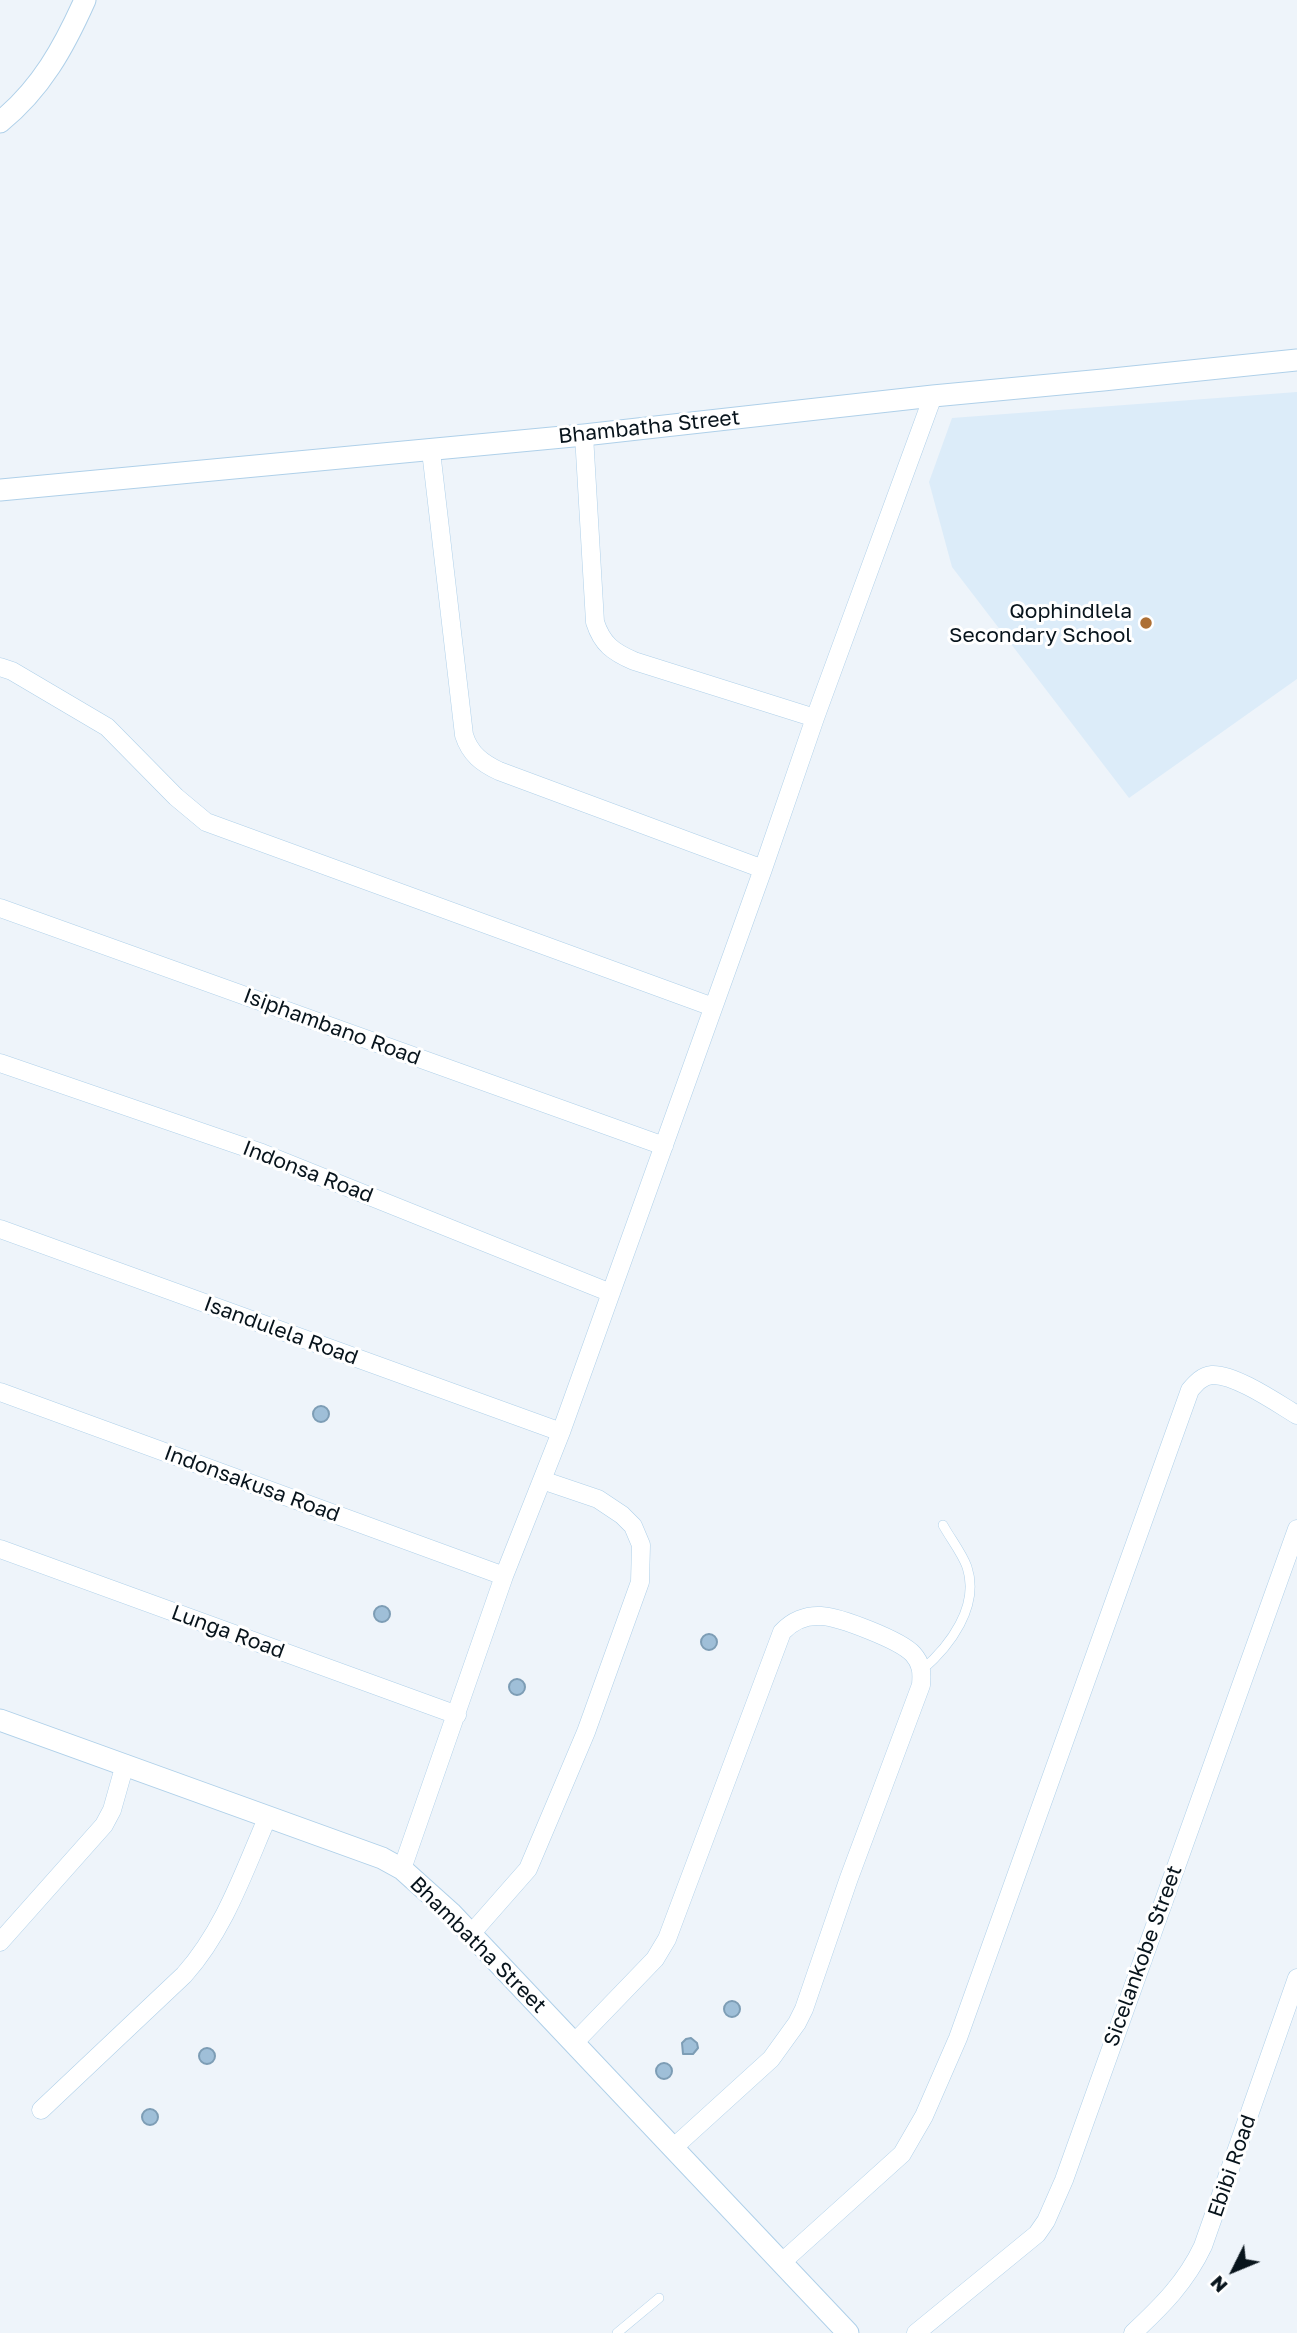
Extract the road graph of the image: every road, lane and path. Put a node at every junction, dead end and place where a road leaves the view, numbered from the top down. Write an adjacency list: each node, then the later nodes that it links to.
1 (85, 0): 2 (street)
2 (0, 122)
3 (1297, 360): 4 (street, Bhambatha Street)
4 (933, 396): 5 (street, Bhambatha Street); 9 (street)
5 (584, 435): 6 (street, Bhambatha Street); 9 (street)
6 (430, 451): 7 (street, Bhambatha Street); 10 (street)
7 (0, 490)
8 (0, 667): 12 (street)
9 (816, 718): 10 (street)
10 (763, 869): 12 (street)
11 (0, 908): 14 (street, Isiphambano Road)
12 (713, 1007): 14 (street)
13 (0, 1063): 16 (street, Indonsa Road)
14 (664, 1146): 16 (street)
15 (0, 1229): 19 (street, Isandulela Road)
16 (611, 1293): 19 (street)
17 (0, 1392): 24 (street, Indonsakusa Road)
18 (1297, 1415): 37 (street)
19 (561, 1432): 20 (street)
20 (542, 1480): 24 (street); 31 (street)
21 (943, 1525): 25 (lane)
22 (1297, 1529): 41 (street, Sicelankobe Street)
23 (0, 1549): 26 (street, Lunga Road)
24 (504, 1576): 26 (street)
25 (922, 1670): 34 (street); 36 (street)
26 (457, 1715): 30 (street)
27 (0, 1720): 28 (street, Bhambatha Street)
28 (125, 1764): 29 (street, Bhambatha Street); 32 (street)
29 (268, 1816): 30 (street, Bhambatha Street); 35 (street)
30 (402, 1869): 31 (street, Bhambatha Street)
31 (470, 1935): 34 (street, Bhambatha Street)
32 (0, 1942)
33 (1297, 1979): 42 (street, Ebibi Road)
34 (575, 2042): 36 (street, Bhambatha Street)
35 (41, 2110)
36 (673, 2148): 37 (street, Bhambatha Street)
37 (781, 2263): 40 (street, Bhambatha Street)
38 (659, 2298): 39 (lane)
39 (617, 2333)
40 (848, 2333)
41 (916, 2333)
42 (1133, 2333)

